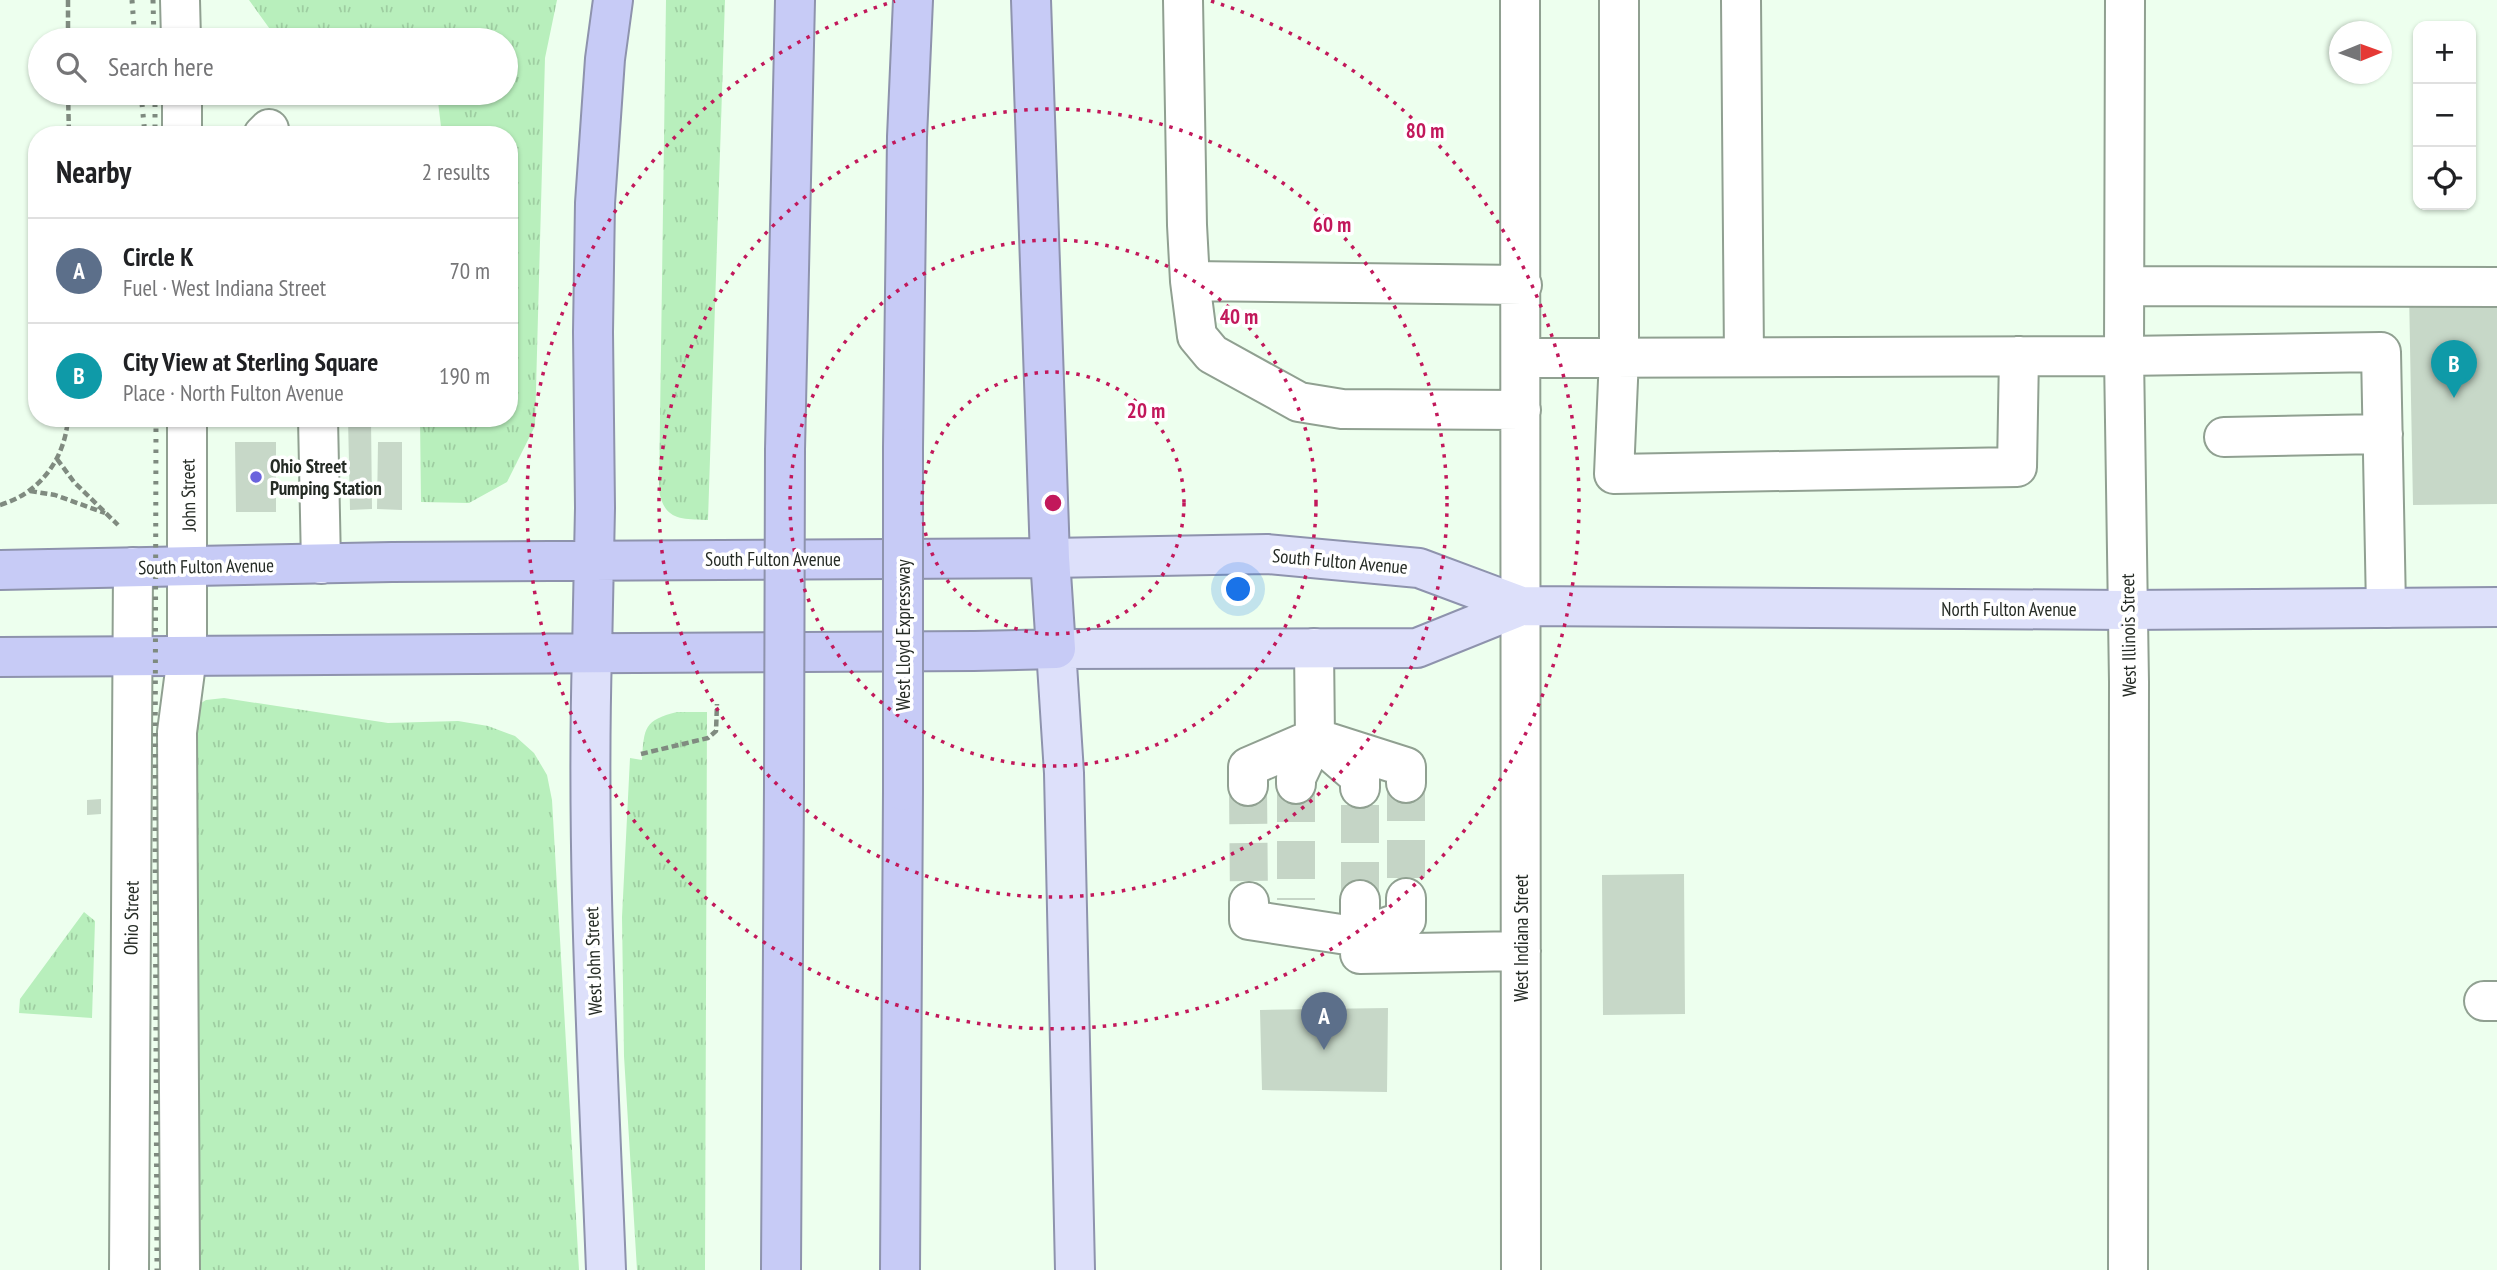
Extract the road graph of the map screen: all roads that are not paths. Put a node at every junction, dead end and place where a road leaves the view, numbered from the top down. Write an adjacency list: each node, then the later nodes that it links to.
1 (180, 0): 11 (street)
2 (613, 0): 29 (highway)
3 (795, 0): 57 (highway, bridge)
4 (914, 0): 58 (highway, West Lloyd Expressway, bridge)
5 (1031, 0): 28 (highway)
6 (1183, 0): 14 (street)
7 (1520, 0): 15 (street, West Indiana Street)
8 (1619, 0): 20 (street)
9 (1741, 0): 21 (street)
10 (2125, 0): 16 (street, West Illinois Street)
11 (181, 28)
12 (182, 105): 13 (street)
13 (182, 126)
14 (1190, 281): 15 (street); 23 (street)
15 (1522, 285): 22 (street, West Indiana Street)
16 (2125, 286): 17 (street); 19 (street, West Illinois Street)
17 (2497, 287)
18 (2019, 356): 19 (street); 20 (street); 21 (street)
19 (2124, 356): 26 (street); 37 (street, West Illinois Street)
20 (1619, 357): 21 (street); 22 (street)
21 (1744, 357)
22 (1522, 358): 23 (street, West Indiana Street)
23 (1521, 410): 34 (street, West Indiana Street)
24 (187, 427): 32 (street, John Street)
25 (318, 427): 30 (street)
26 (2383, 434): 27 (street); 36 (street)
27 (2224, 437)
28 (1050, 558): 29 (highway, South Fulton Avenue); 34 (main road, South Fulton Avenue); 39 (highway)
29 (594, 560): 30 (highway, South Fulton Avenue); 40 (highway)
30 (321, 564): 32 (highway, South Fulton Avenue)
31 (133, 567): 32 (highway, South Fulton Avenue); 33 (highway, South Fulton Avenue); 43 (street, Ohio Street)
32 (189, 567): 41 (street, John Street)
33 (0, 570)
34 (1521, 606): 37 (main road, North Fulton Avenue); 38 (main road); 53 (street, West Indiana Street)
35 (2497, 607): 36 (main road, North Fulton Avenue)
36 (2386, 608): 37 (main road, North Fulton Avenue)
37 (2127, 610): 61 (street, West Illinois Street)
38 (1314, 648): 39 (main road); 44 (street)
39 (1056, 649): 40 (highway); 59 (main road)
40 (592, 653): 41 (highway); 56 (main road, West John Street)
41 (187, 656): 43 (highway); 55 (street)
42 (0, 657): 43 (highway)
43 (132, 658): 54 (street, Ohio Street)
44 (1315, 738): 45 (street); 46 (street); 47 (street); 48 (street)
45 (1406, 783)
46 (1296, 784)
47 (1248, 786)
48 (1360, 788)
49 (1406, 898): 52 (street)
50 (1296, 900): 52 (street)
51 (1249, 902): 52 (street)
52 (1360, 918): 53 (street)
53 (1521, 951): 60 (street, West Indiana Street)
54 (130, 1270)
55 (180, 1270)
56 (606, 1270)
57 (781, 1270)
58 (900, 1270)
59 (1075, 1270)
60 (1521, 1270)
61 (2128, 1270)

